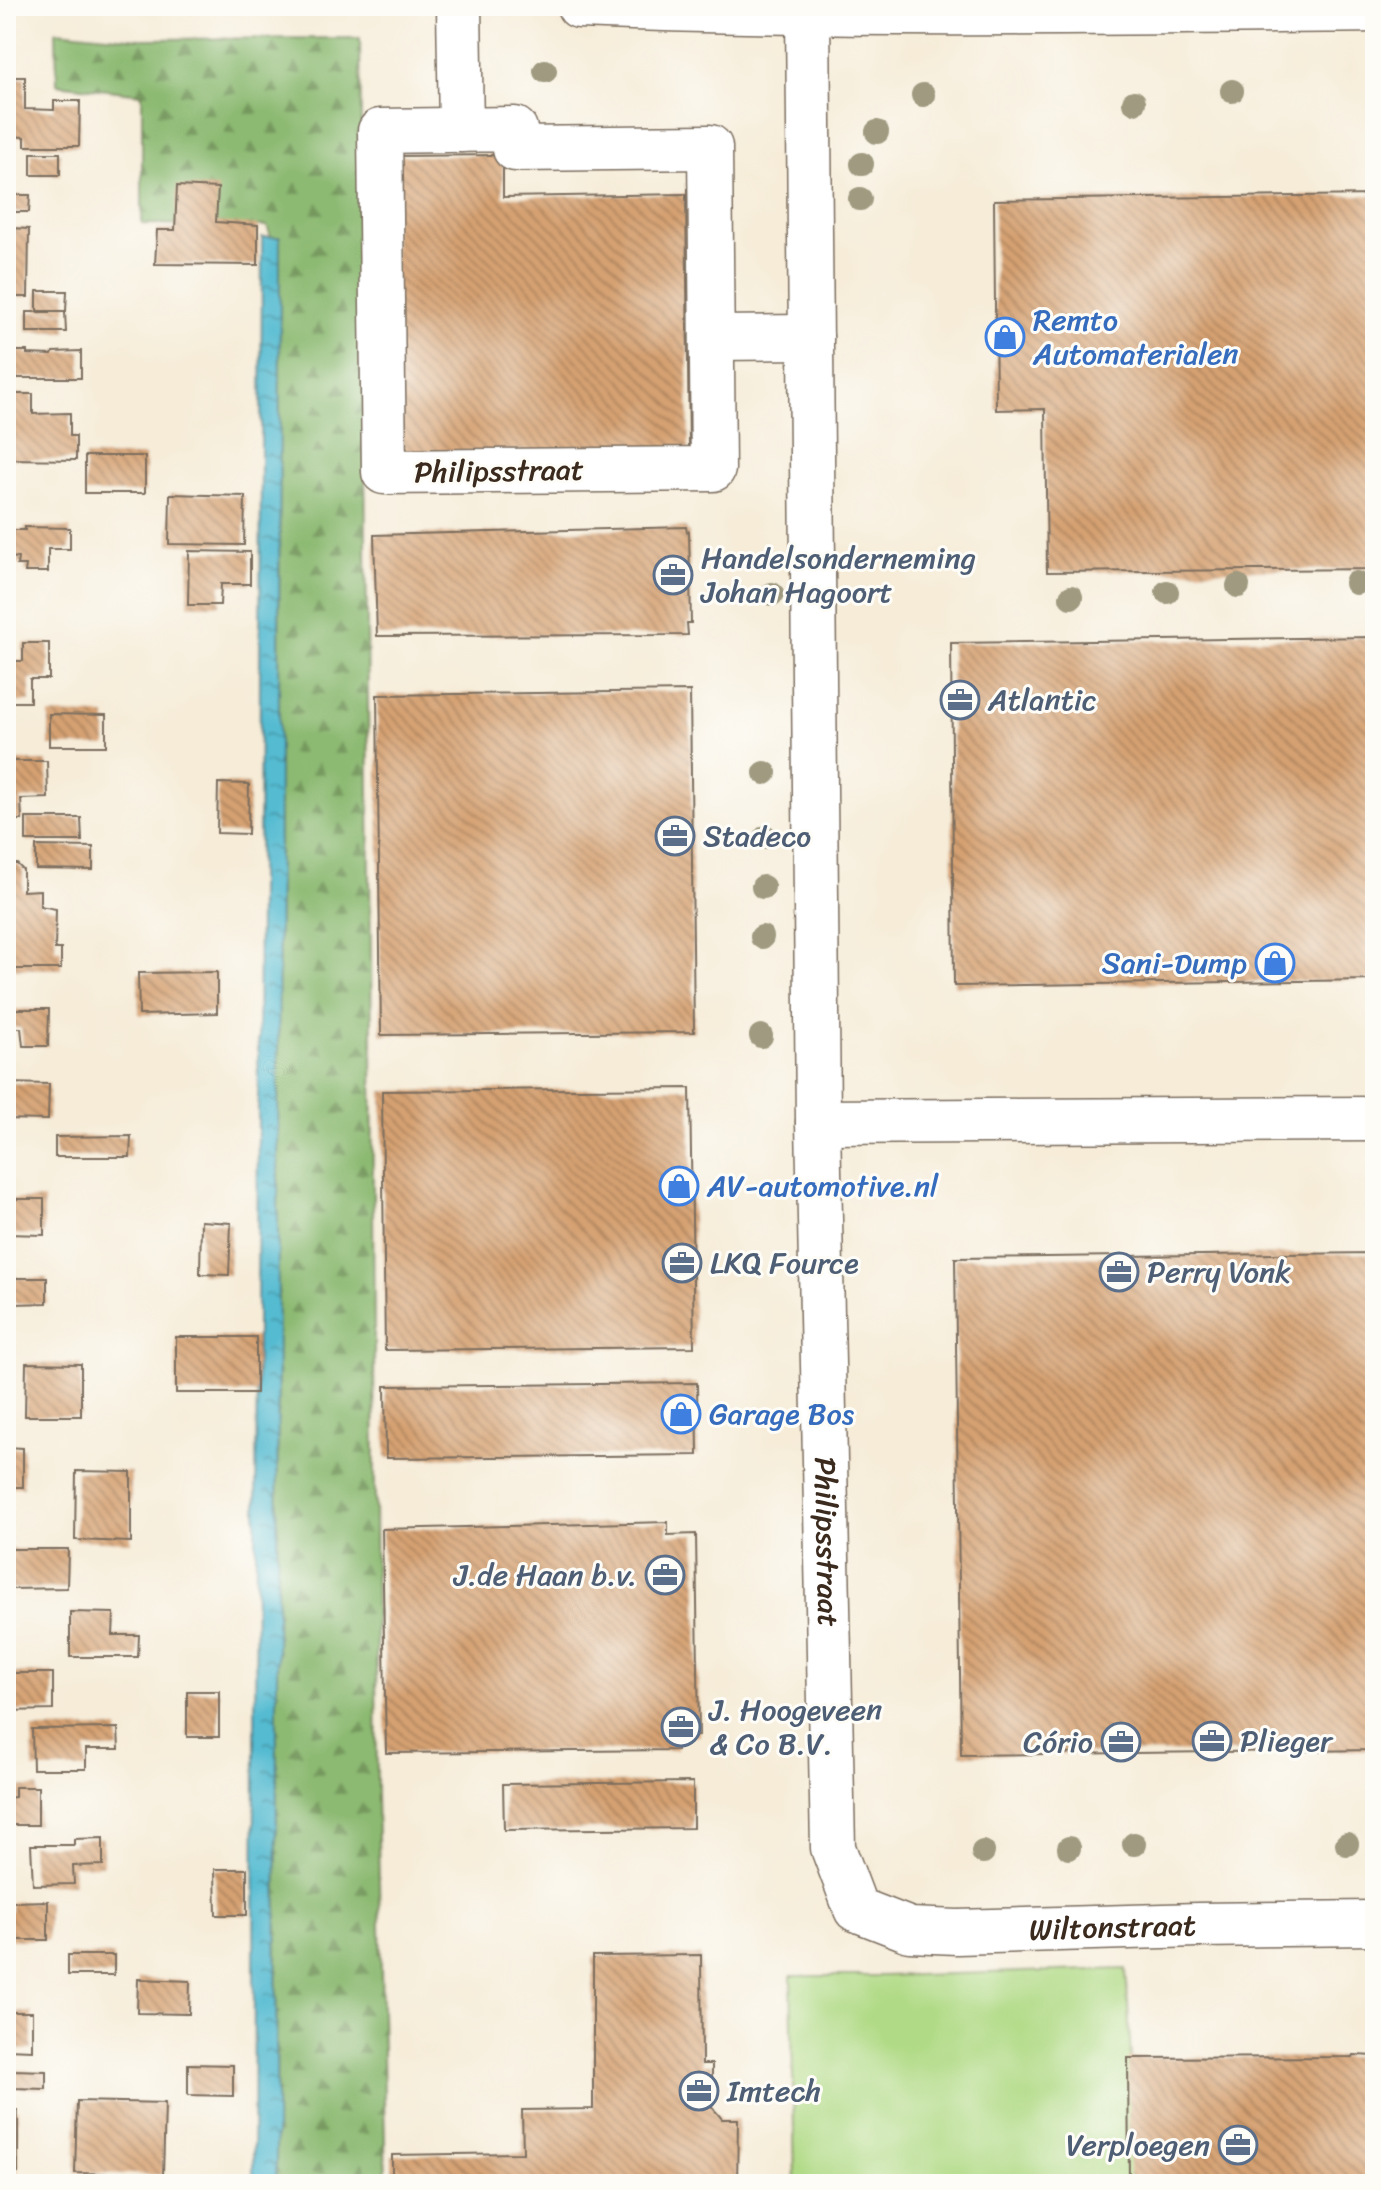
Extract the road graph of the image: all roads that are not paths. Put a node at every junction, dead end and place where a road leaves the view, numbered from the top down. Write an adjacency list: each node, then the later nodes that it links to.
1 (459, 6): 7 (street)
2 (579, 6): 3 (street)
3 (707, 8): 6 (street)
4 (1130, 10): 5 (street); 6 (street)
5 (1375, 10)
6 (808, 12): 8 (street, Philipsstraat)
7 (461, 130): 9 (street, Philipsstraat); 9 (street, Philipsstraat)
8 (811, 337): 9 (street); 11 (street, Philipsstraat)
9 (712, 338)
10 (1375, 1119): 11 (street)
11 (818, 1122): 12 (street, Philipsstraat)
12 (856, 1909): 13 (street, Wiltonstraat)
13 (1375, 1923)

